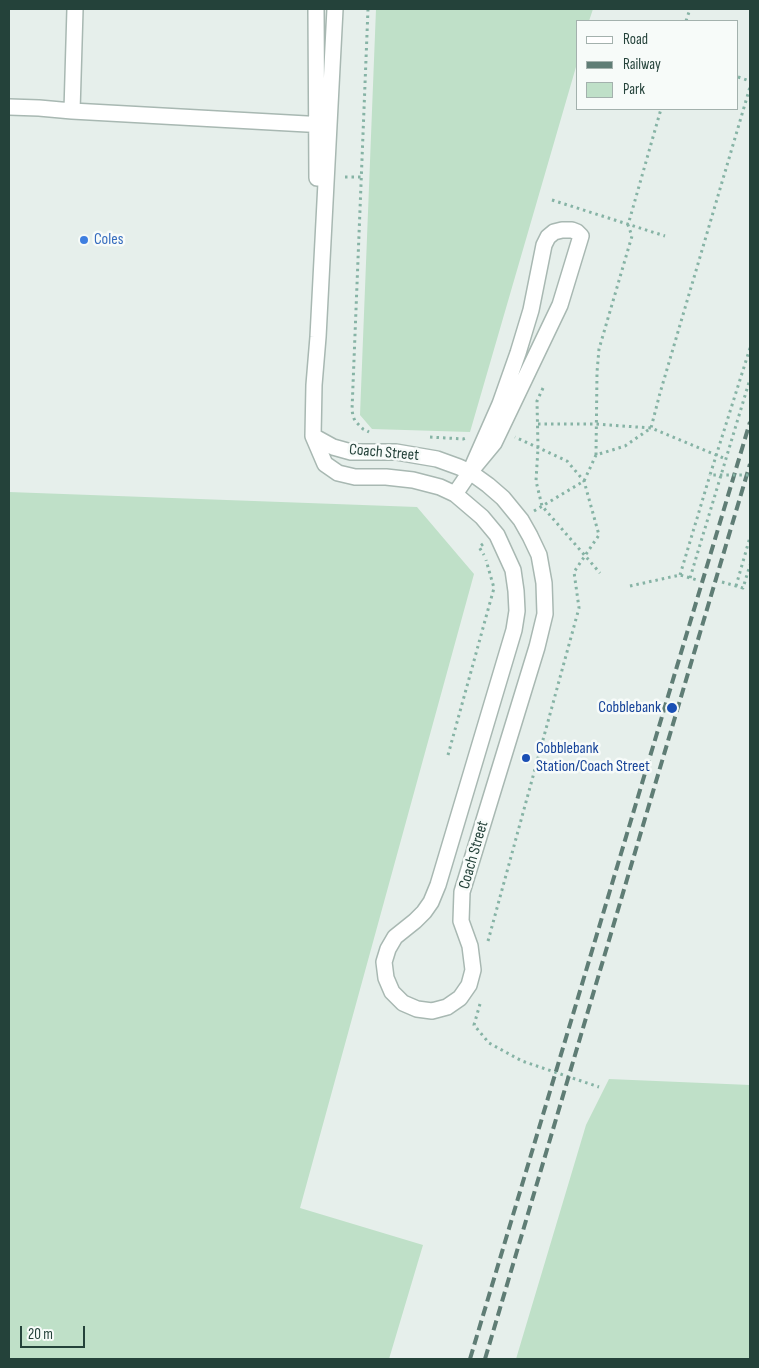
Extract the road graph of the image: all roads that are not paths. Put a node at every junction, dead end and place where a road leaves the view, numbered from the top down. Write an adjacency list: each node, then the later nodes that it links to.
1 (75, 9): 5 (street)
2 (316, 9): 6 (street, Coach Street)
3 (335, 9): 6 (street, Coach Street)
4 (9, 107): 5 (street)
5 (72, 111): 6 (street)
6 (323, 125): 8 (street, Coach Street)
7 (495, 428): 7 (street); 9 (street)
8 (313, 436): 9 (street, Coach Street); 10 (street, Coach Street)
9 (470, 472): 10 (street); 10 (street, Coach Street)
10 (455, 494)

